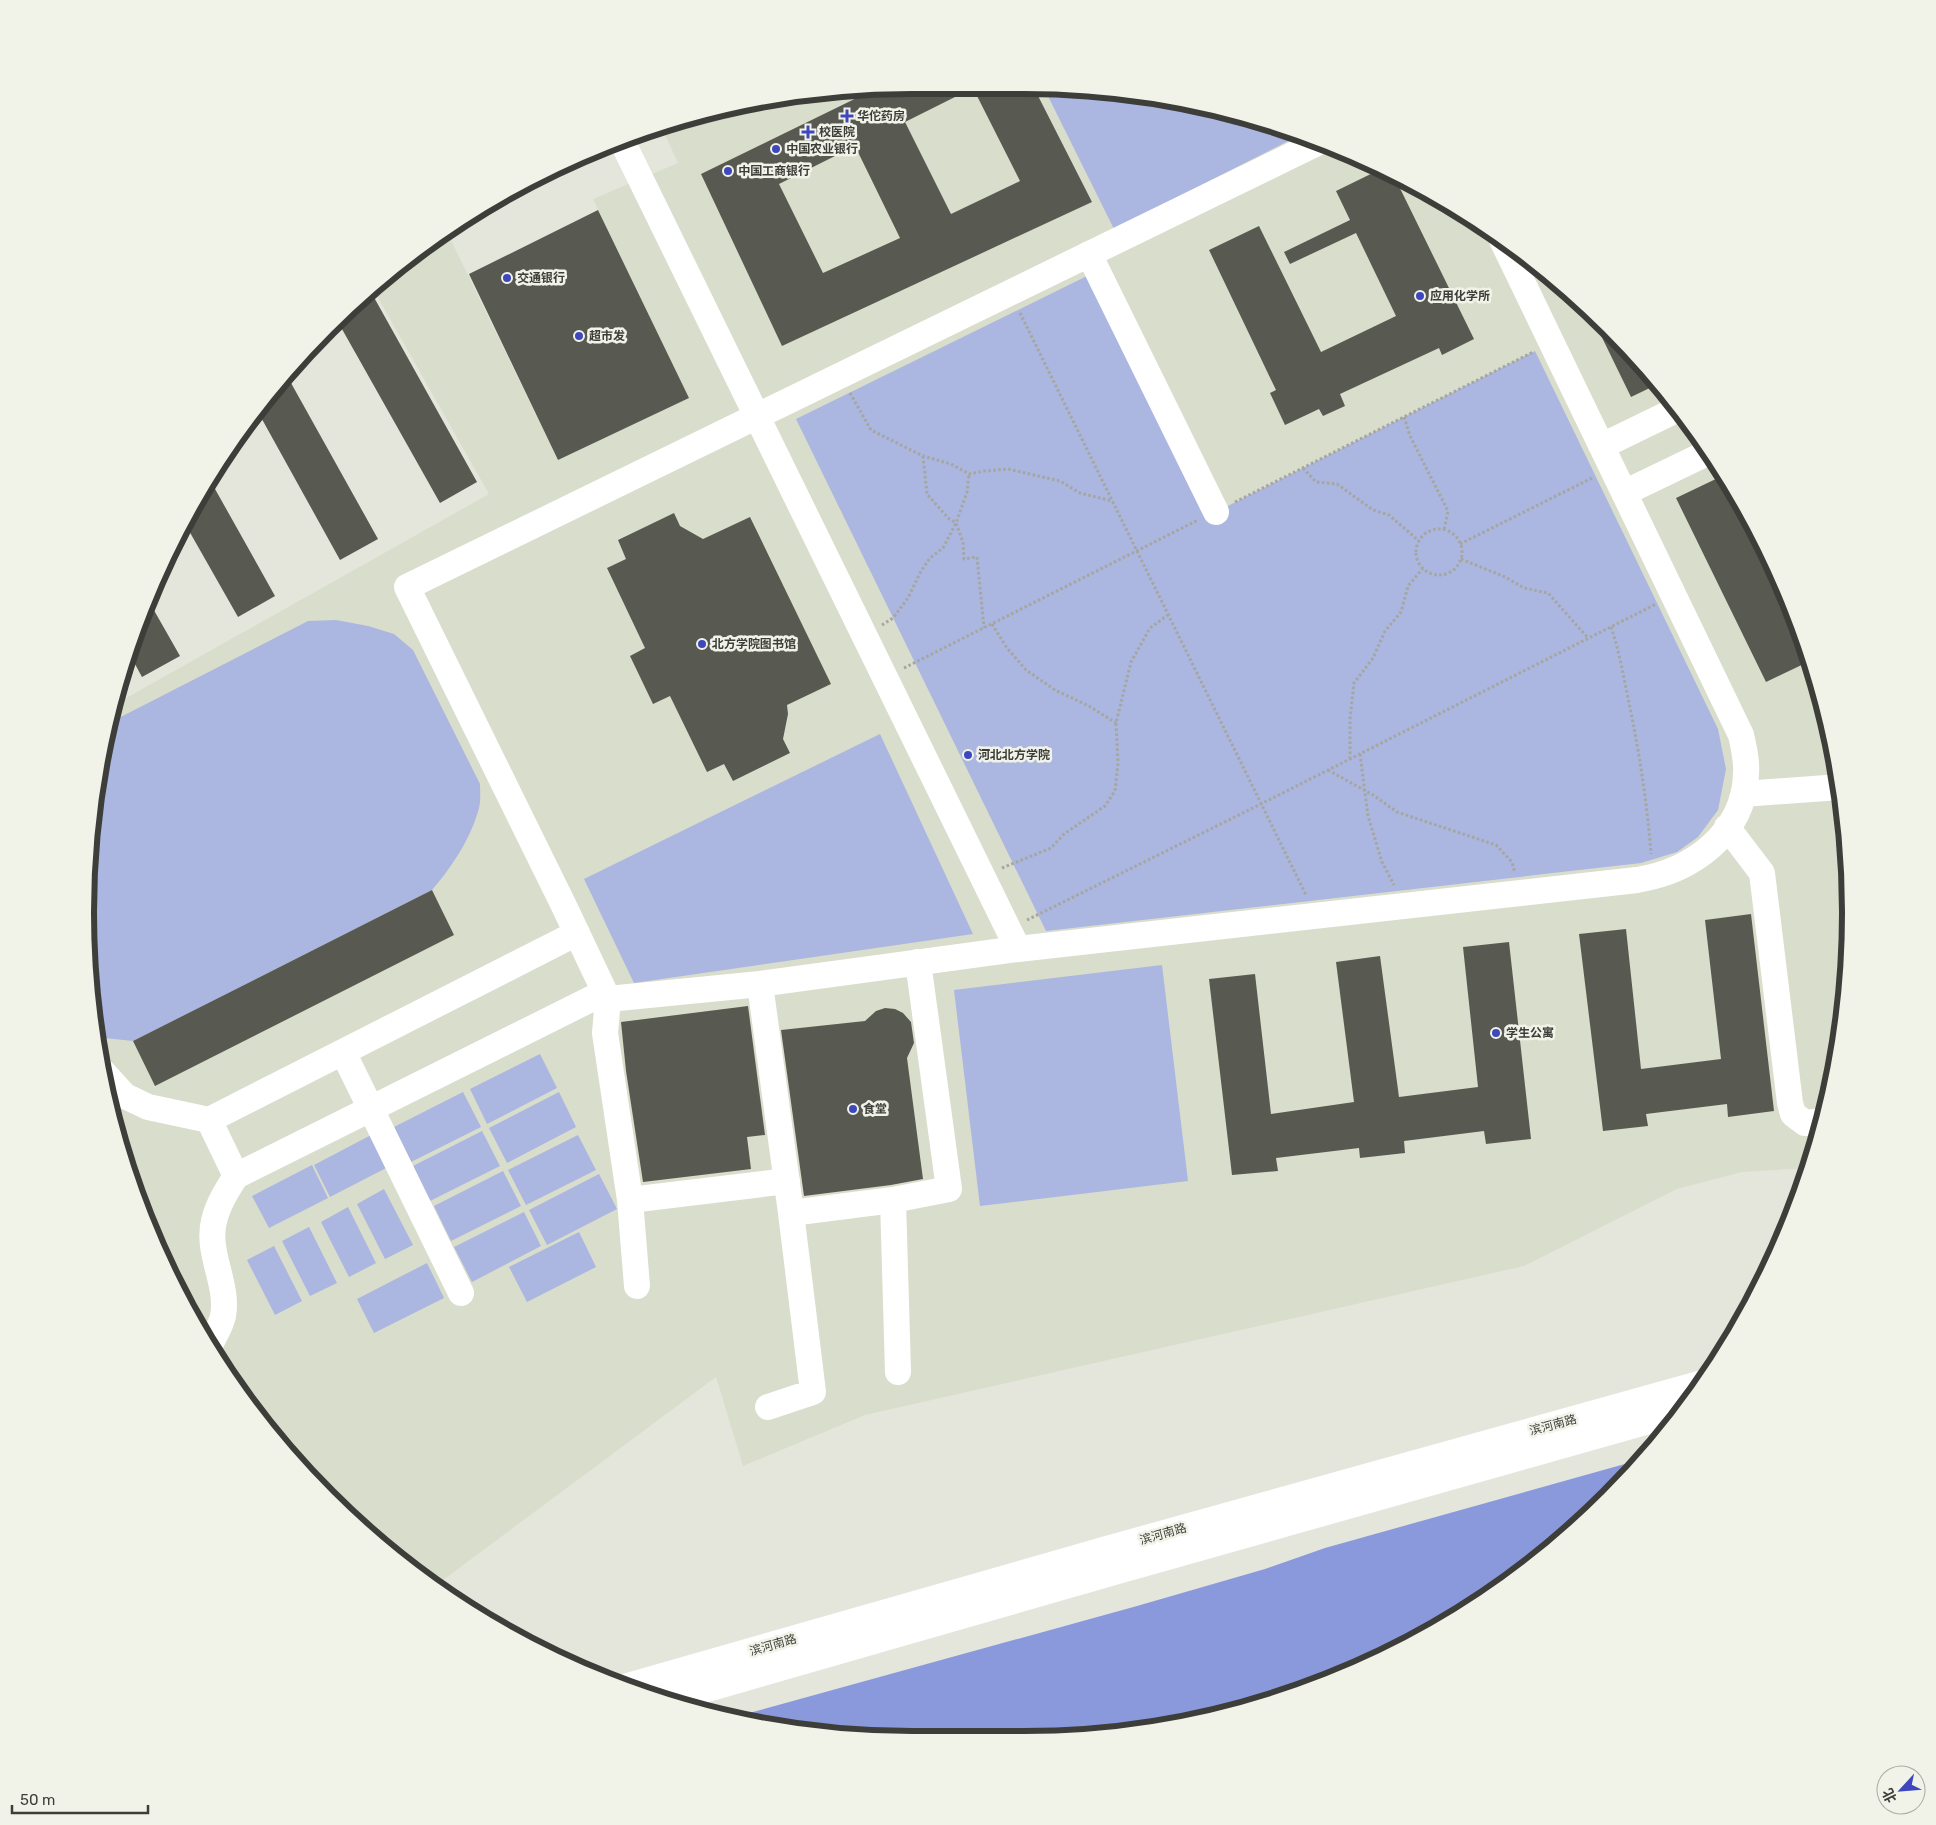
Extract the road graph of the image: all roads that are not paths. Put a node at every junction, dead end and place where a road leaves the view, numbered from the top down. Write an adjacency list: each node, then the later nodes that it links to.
1 (625, 146): 6 (lane)
2 (1311, 146): 3 (lane)
3 (1089, 254): 6 (lane); 10 (lane)
4 (1509, 254): 8 (lane)
5 (1672, 413): 8 (lane)
6 (756, 415): 14 (lane); 15 (lane)
7 (1702, 455): 9 (lane)
8 (1607, 457): 9 (lane)
9 (1624, 493): 12 (lane)
10 (1216, 512)
11 (1832, 788): 12 (lane)
12 (1744, 794): 13 (lane)
13 (1727, 828): 15 (lane); 23 (lane)
14 (577, 933): 18 (lane); 19 (lane)
15 (1013, 939): 16 (lane)
16 (918, 962): 17 (lane); 27 (lane)
17 (760, 984): 18 (lane); 25 (lane)
18 (606, 996): 21 (lane); 26 (lane)
19 (343, 1052): 21 (lane); 22 (lane)
20 (111, 1081): 22 (lane)
21 (371, 1109): 24 (lane); 30 (lane)
22 (209, 1120): 24 (lane)
23 (1815, 1121)
24 (236, 1176): 31 (lane)
25 (787, 1181): 26 (lane); 28 (lane)
26 (630, 1200): 29 (lane)
27 (893, 1200): 28 (lane); 32 (lane)
28 (791, 1213): 34 (lane)
29 (637, 1286)
30 (461, 1293)
31 (213, 1338)
32 (898, 1372)
33 (1689, 1388): 36 (main road, 滨河南路)
34 (768, 1407)
35 (1671, 1414): 37 (main road, 滨河南路)
36 (638, 1684)
37 (678, 1696)

